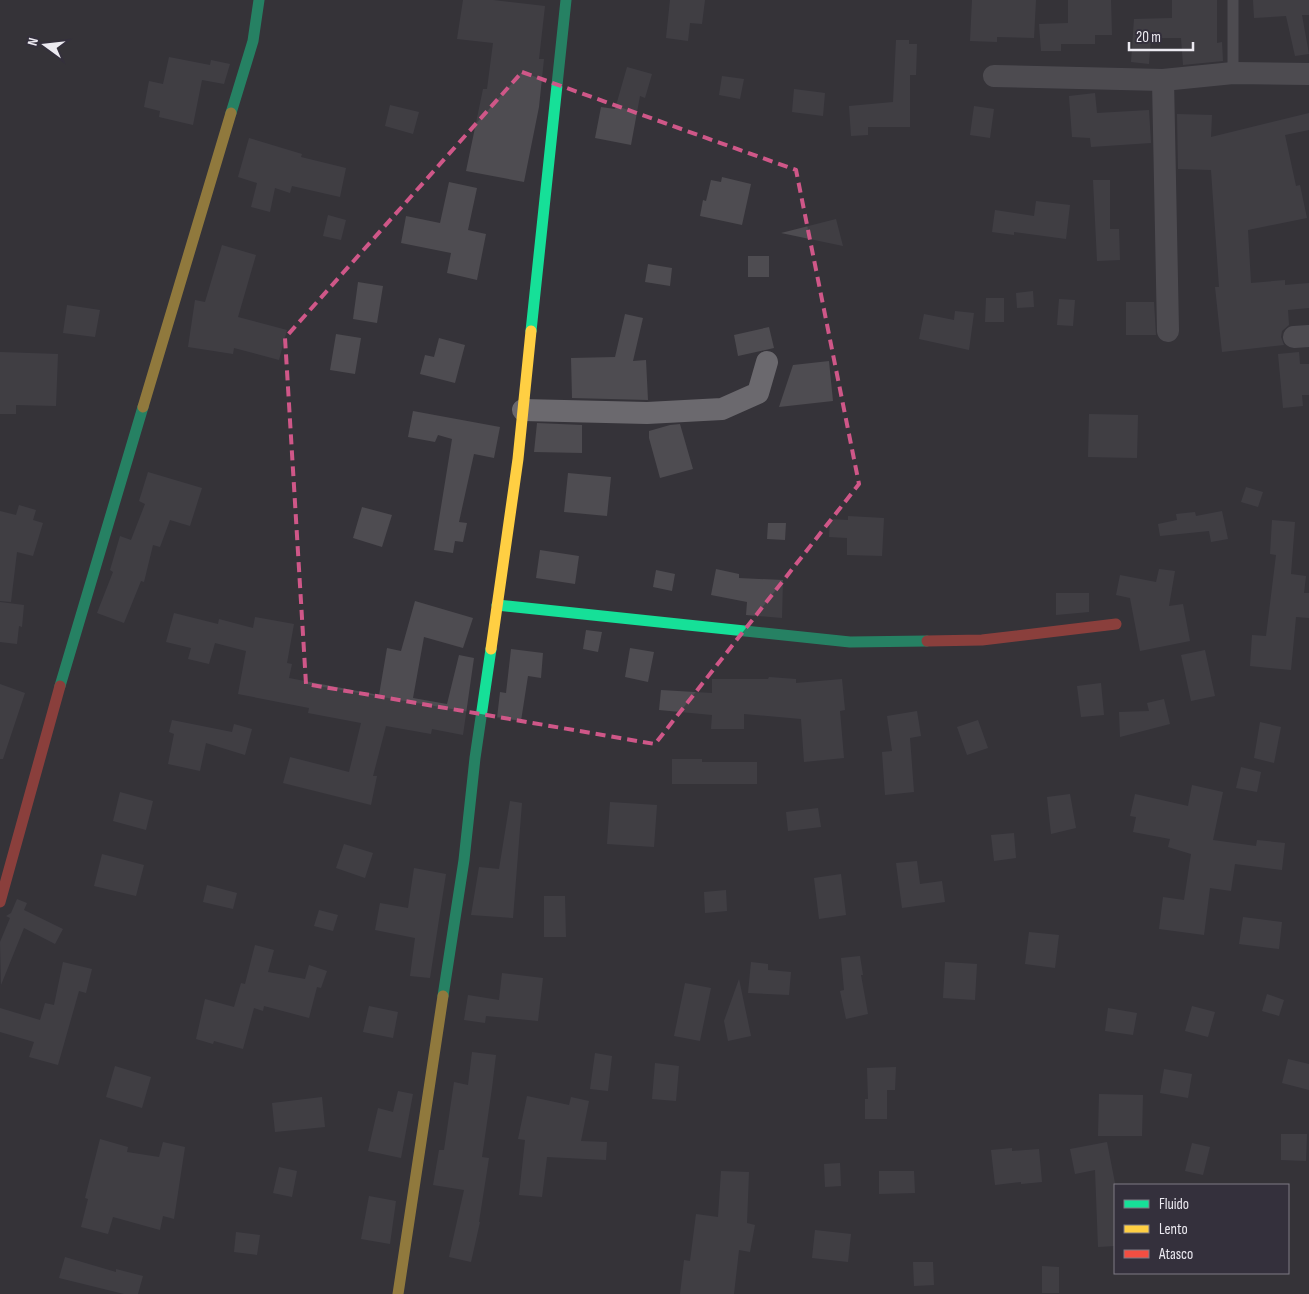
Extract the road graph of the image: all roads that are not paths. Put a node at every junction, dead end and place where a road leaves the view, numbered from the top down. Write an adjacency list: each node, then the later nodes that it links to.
1 (259, 0): 13 (street)
2 (566, 0): 10 (street)
3 (1233, 0): 4 (lane)
4 (1232, 73): 5 (street); 7 (street)
5 (1309, 74)
6 (994, 76): 7 (street)
7 (1163, 80): 8 (street)
8 (1168, 332)
9 (767, 362): 10 (street)
10 (523, 410): 11 (street)
11 (497, 605): 12 (street); 14 (street)
12 (1116, 624)
13 (0, 902)
14 (398, 1294)

